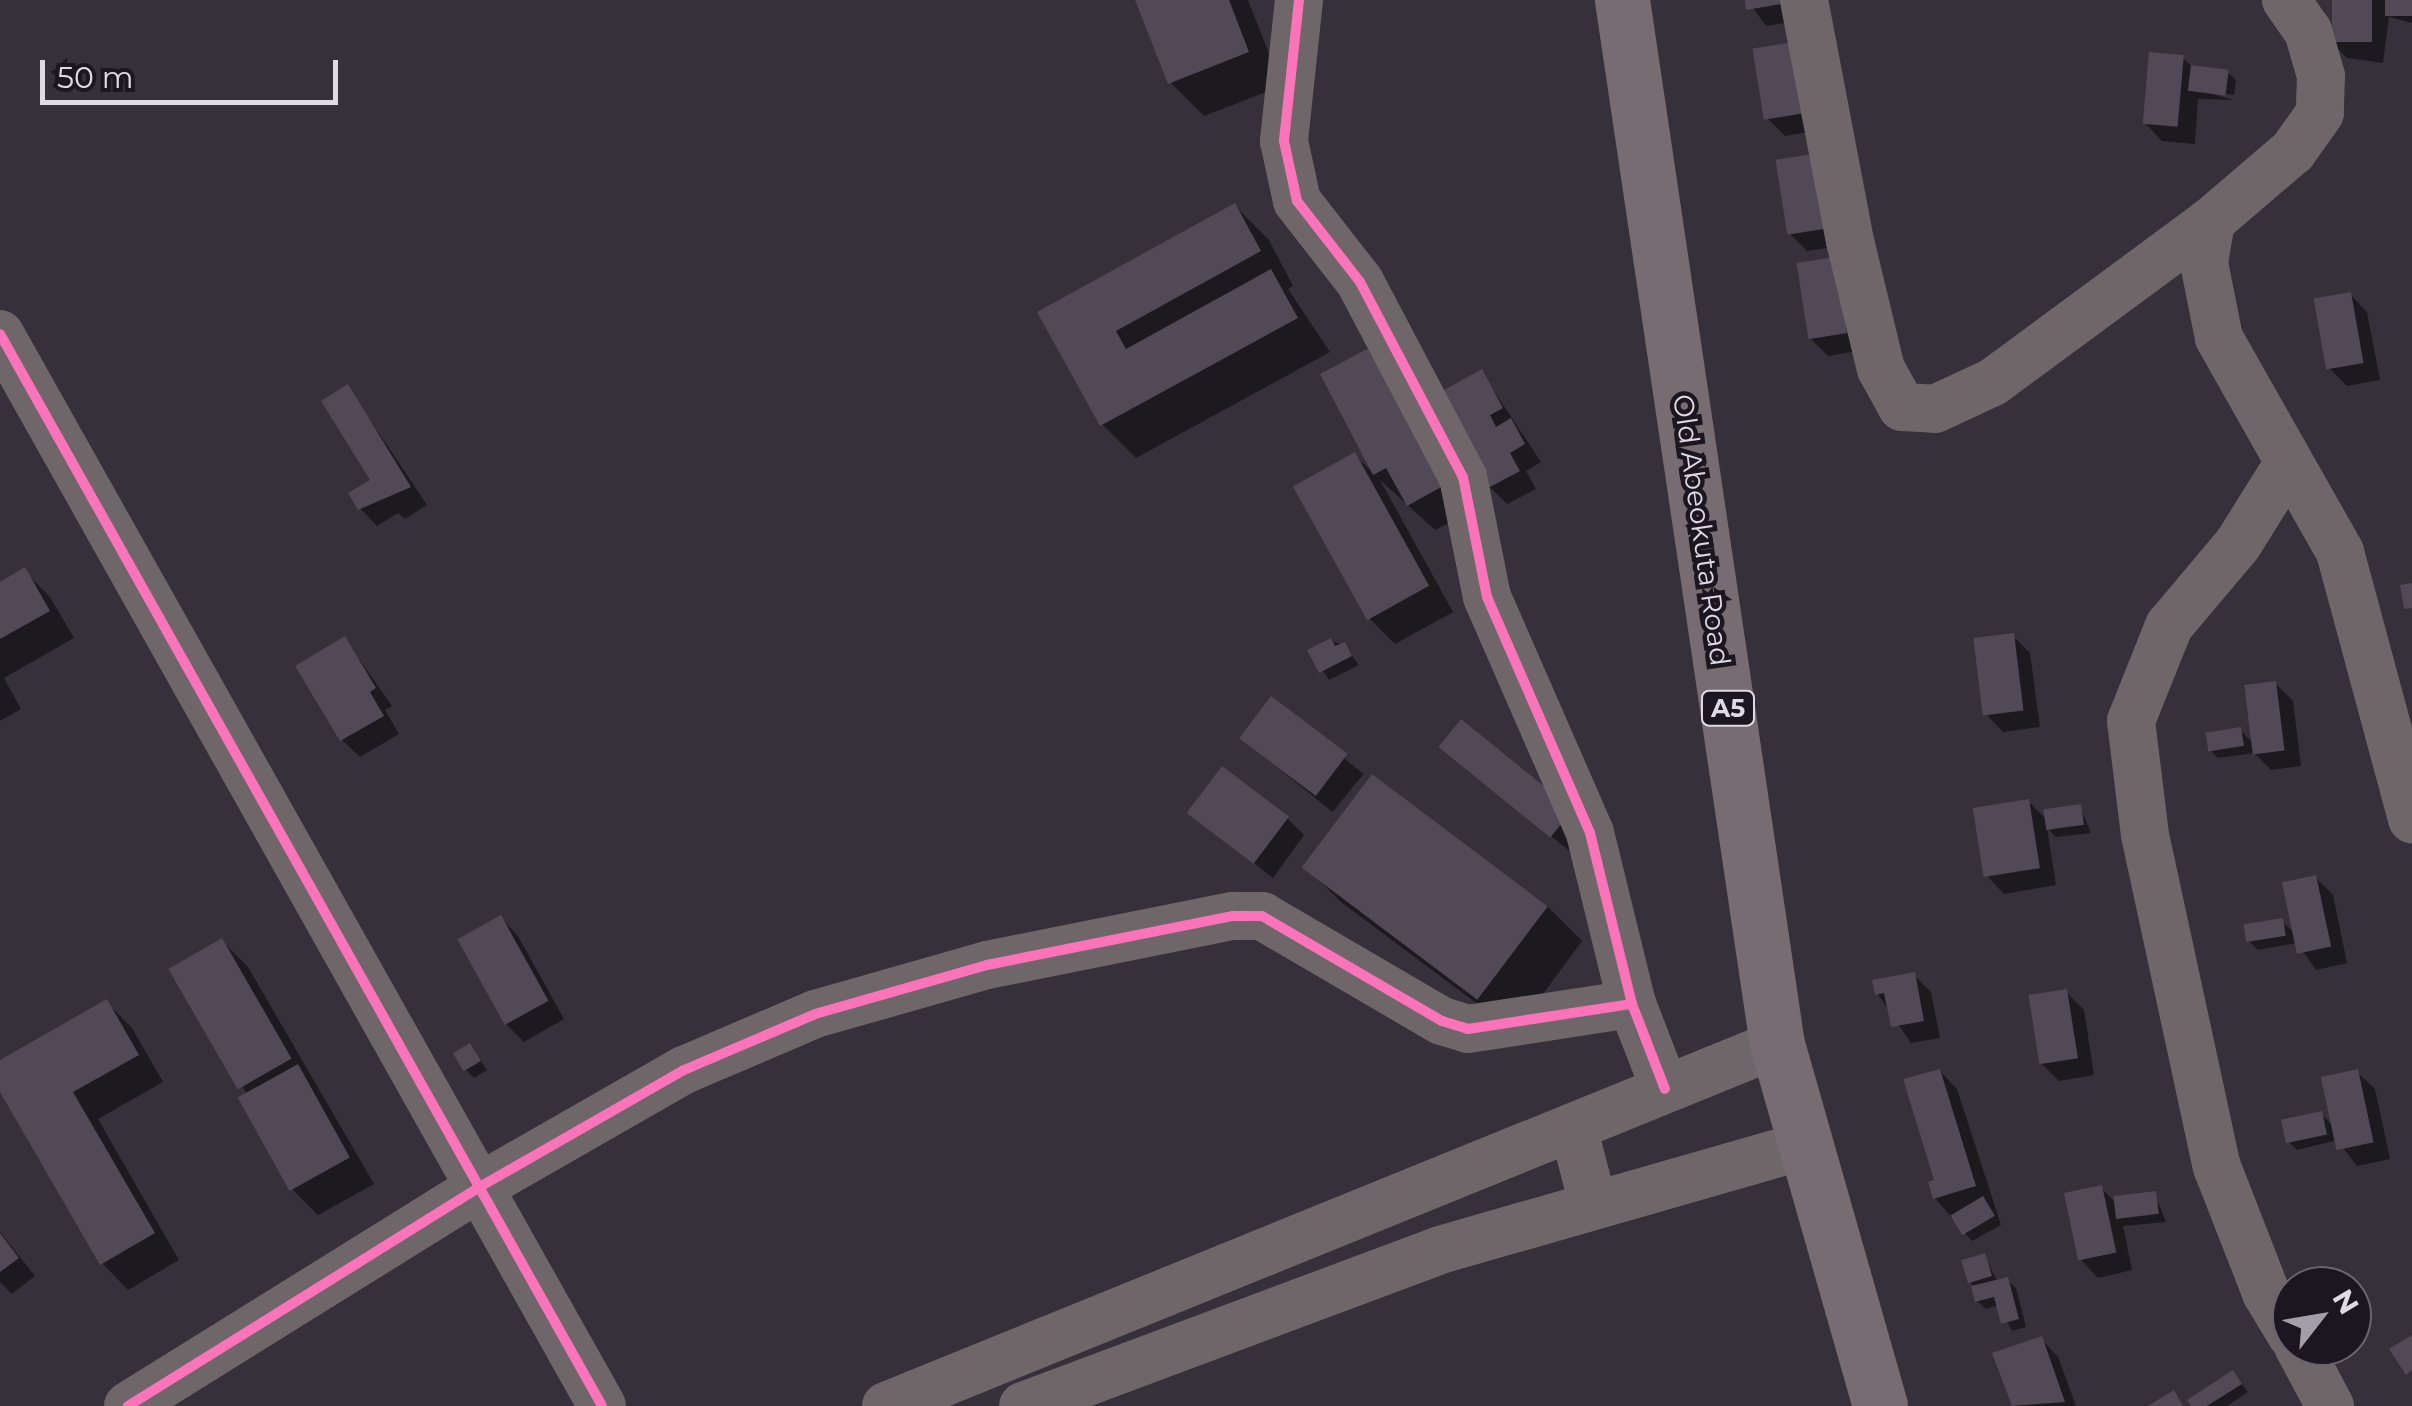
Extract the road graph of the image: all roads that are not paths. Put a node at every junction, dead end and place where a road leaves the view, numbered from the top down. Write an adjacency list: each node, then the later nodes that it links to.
1 (1299, 0): 9 (street)
2 (1622, 0): 10 (highway, Old Abeokuta Road / A5)
3 (1804, 0): 5 (street)
4 (2286, 0): 5 (street)
5 (2211, 221): 7 (street)
6 (0, 334): 15 (street)
7 (2288, 464): 8 (street); 18 (street)
8 (2412, 819)
9 (1632, 1004): 11 (street); 15 (street)
10 (1777, 1044): 11 (street); 13 (highway, Old Abeokuta Road / A5)
11 (1665, 1089): 12 (street)
12 (1573, 1127): 14 (street); 16 (street)
13 (1805, 1145): 16 (street); 24 (highway, Old Abeokuta Road / A5)
14 (1481, 1164): 17 (street); 22 (street)
15 (476, 1190): 20 (street); 21 (street)
16 (1593, 1204): 17 (street)
17 (1499, 1232): 23 (street)
18 (2272, 1303)
19 (2309, 1366): 25 (street)
20 (128, 1406)
21 (602, 1406)
22 (886, 1406)
23 (1023, 1406)
24 (1880, 1406)
25 (2330, 1406)

